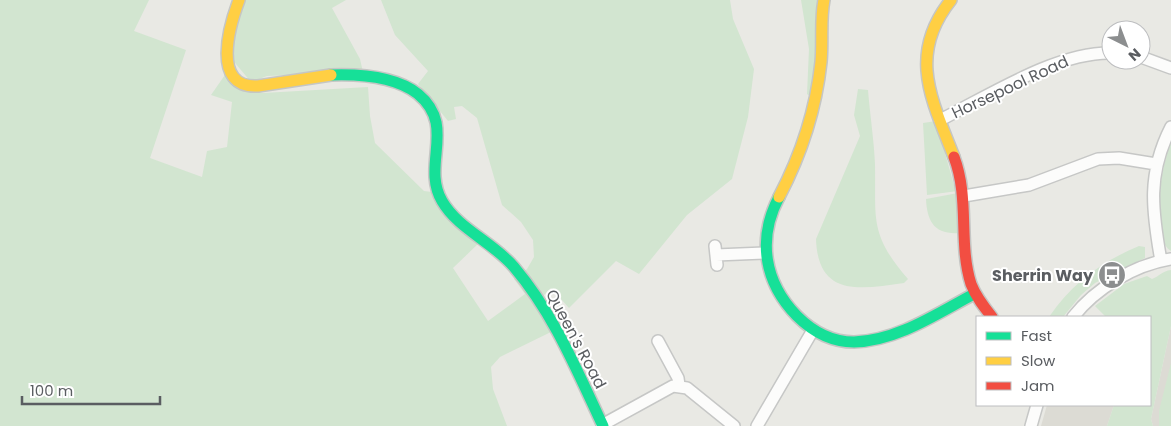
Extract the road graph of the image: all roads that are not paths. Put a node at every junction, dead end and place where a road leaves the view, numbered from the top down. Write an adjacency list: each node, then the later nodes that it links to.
1 (239, 0): 21 (street, Queen's Road)
2 (824, 0): 11 (street)
3 (951, 0): 7 (street)
4 (1101, 54): 7 (street, Horsepool Road)
5 (1151, 61): 6 (street)
6 (1171, 68)
7 (940, 120): 10 (street)
8 (1171, 127): 9 (street)
9 (1156, 164): 10 (street); 13 (street)
10 (964, 196): 14 (street)
11 (766, 253): 12 (street); 17 (street)
12 (716, 255)
13 (1166, 260): 16 (street)
14 (974, 294): 15 (street); 17 (street)
15 (991, 316)
16 (1075, 316)
17 (813, 330): 23 (street)
18 (658, 341): 19 (street)
19 (679, 385): 21 (street); 22 (street)
20 (1038, 406): 24 (street)
21 (602, 425)
22 (734, 426)
23 (757, 426)
24 (1031, 426)

